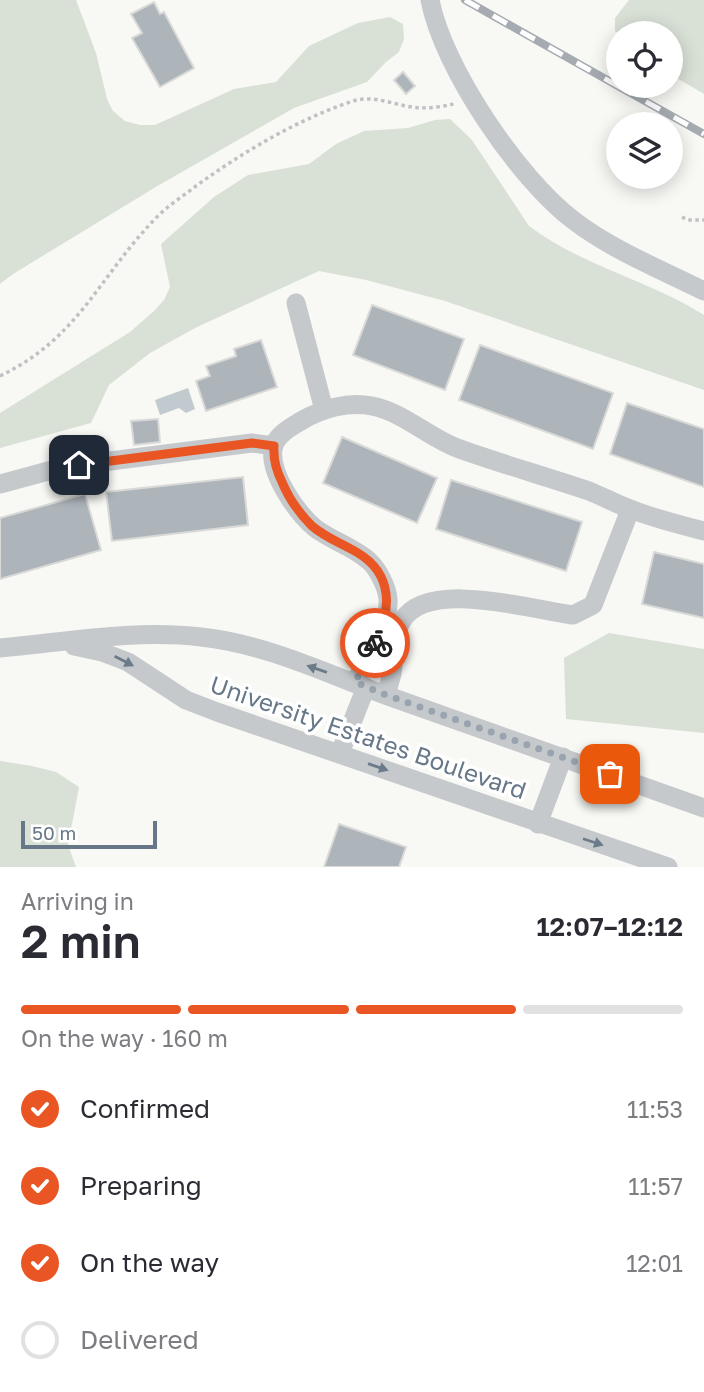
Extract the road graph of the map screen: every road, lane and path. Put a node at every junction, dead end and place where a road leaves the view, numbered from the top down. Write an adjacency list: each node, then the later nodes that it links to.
1 (430, 0): 2 (street)
2 (473, 99): 5 (street); 7 (path)
3 (682, 217): 4 (path)
4 (704, 220)
5 (704, 291)
6 (296, 303): 8 (street)
7 (0, 376)
8 (324, 410): 9 (street); 11 (street)
9 (274, 446): 10 (street); 15 (street)
10 (0, 484)
11 (630, 510): 12 (street); 16 (street)
12 (704, 531)
13 (59, 643): 14 (street, University Estates Boulevard); 15 (street, University Estates Boulevard, one-way to 13); 17 (street, University Estates Boulevard, one-way to 17)
14 (0, 648)
15 (360, 684): 16 (street, University Estates Boulevard); 17 (street)
16 (386, 695): 18 (street, University Estates Boulevard)
17 (340, 753): 20 (street, University Estates Boulevard, one-way to 20)
18 (563, 757): 19 (street, University Estates Boulevard); 20 (street)
19 (704, 808)
20 (538, 824): 21 (street, University Estates Boulevard, one-way to 21)
21 (668, 867)

